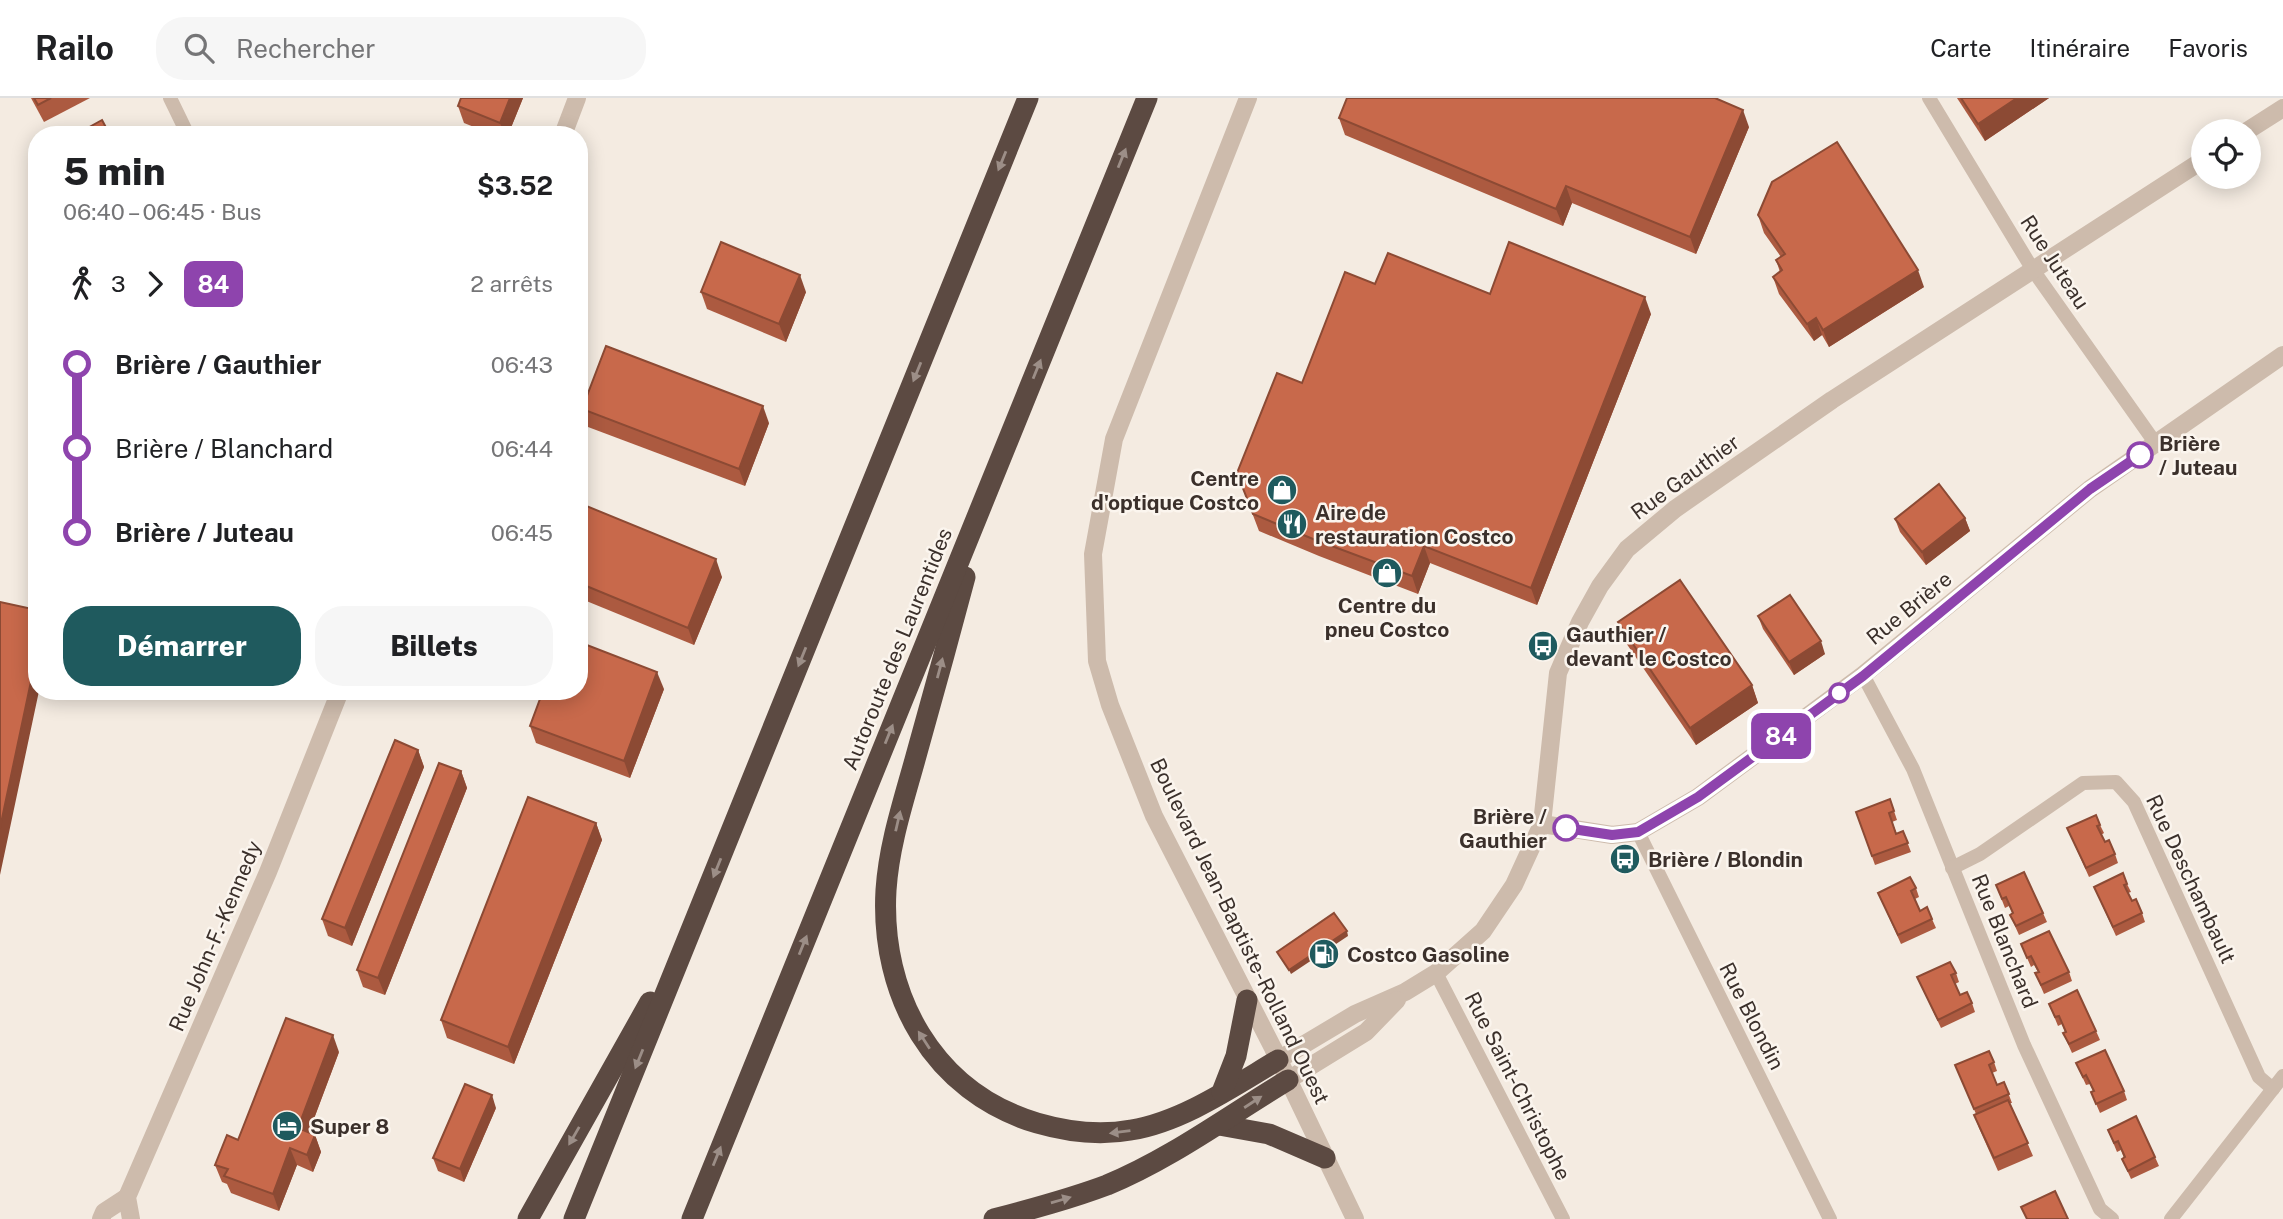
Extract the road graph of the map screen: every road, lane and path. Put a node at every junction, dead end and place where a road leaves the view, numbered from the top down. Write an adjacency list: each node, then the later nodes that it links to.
1 (170, 98): 9 (street)
2 (578, 98): 10 (street)
3 (1028, 98): 21 (highway, one-way to 21)
4 (1147, 98): 15 (highway, Autoroute des Laurentides, one-way to 4)
5 (1248, 98): 24 (street, Boulevard Jean-Baptiste-Rolland Ouest)
6 (1929, 98): 12 (street, Rue Juteau)
7 (2283, 108): 8 (street)
8 (2261, 122)
9 (184, 126)
10 (567, 126)
11 (2191, 168): 12 (street, Rue Gauthier)
12 (2032, 270): 14 (street, Rue Juteau); 18 (street, Rue Gauthier)
13 (2283, 355): 14 (street, Rue Brière)
14 (2156, 444): 16 (street, Rue Brière)
15 (991, 484): 29 (highway, one-way to 15); 37 (highway, Autoroute des Laurentides, one-way to 15)
16 (1863, 676): 19 (street, Rue Brière); 20 (street, Rue Blanchard)
17 (336, 700): 32 (street, Rue John-F.-Kennedy)
18 (1542, 824): 19 (street, Rue Brière); 22 (street, Rue Gauthier)
19 (1638, 832): 41 (street, Rue Blondin)
20 (1952, 868): 28 (street, Rue Deschambault); 42 (street, Rue Blanchard)
21 (693, 928): 35 (highway, one-way to 35); 36 (highway, one-way to 36)
22 (1436, 973): 23 (street, Rue Gauthier); 40 (street, Rue Saint-Christophe)
23 (1405, 992): 25 (street, Rue Gauthier); 27 (street, Rue Gauthier)
24 (1247, 1000): 25 (street, Boulevard Jean-Baptiste-Rolland Ouest); 29 (highway)
25 (1278, 1060): 27 (street, Boulevard Jean-Baptiste-Rolland Ouest); 29 (highway)
26 (2283, 1076): 28 (street)
27 (1287, 1080): 30 (highway, one-way to 27); 31 (street, Boulevard Jean-Baptiste-Rolland Ouest)
28 (2273, 1089): 43 (street)
29 (1222, 1091)
30 (1219, 1125): 31 (highway); 38 (highway, one-way to 30)
31 (1325, 1158): 39 (street, Boulevard Jean-Baptiste-Rolland Ouest)
32 (127, 1197): 33 (street, Rue John-F.-Kennedy); 34 (street)
33 (101, 1219)
34 (131, 1219)
35 (528, 1219)
36 (574, 1219)
37 (692, 1219)
38 (994, 1219)
39 (1355, 1219)
40 (1563, 1219)
41 (1830, 1219)
42 (2112, 1219)
43 (2171, 1219)

